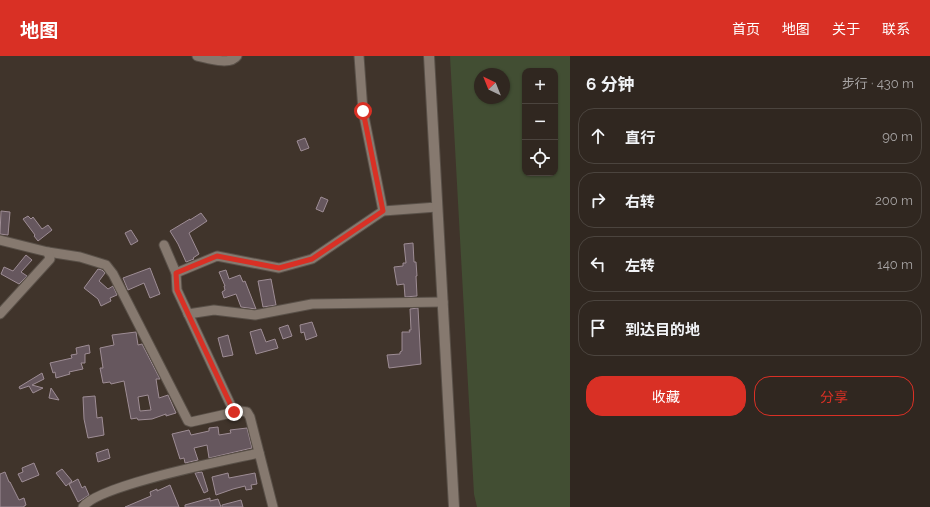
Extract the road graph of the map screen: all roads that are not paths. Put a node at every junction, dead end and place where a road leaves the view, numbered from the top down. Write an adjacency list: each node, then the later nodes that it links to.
1 (197, 56): 2 (street)
2 (237, 56)
3 (359, 56): 6 (street)
4 (429, 56): 5 (street)
5 (437, 207): 6 (street); 11 (street)
6 (383, 211): 10 (street)
7 (0, 240): 9 (street)
8 (164, 245): 10 (street)
9 (48, 252): 12 (street); 14 (street)
10 (176, 273): 13 (street)
11 (443, 302): 13 (street); 18 (street)
12 (0, 314)
13 (188, 314): 14 (street)
14 (234, 412): 15 (street)
15 (259, 453): 16 (street); 17 (street)
16 (84, 507)
17 (273, 507)
18 (454, 507)

